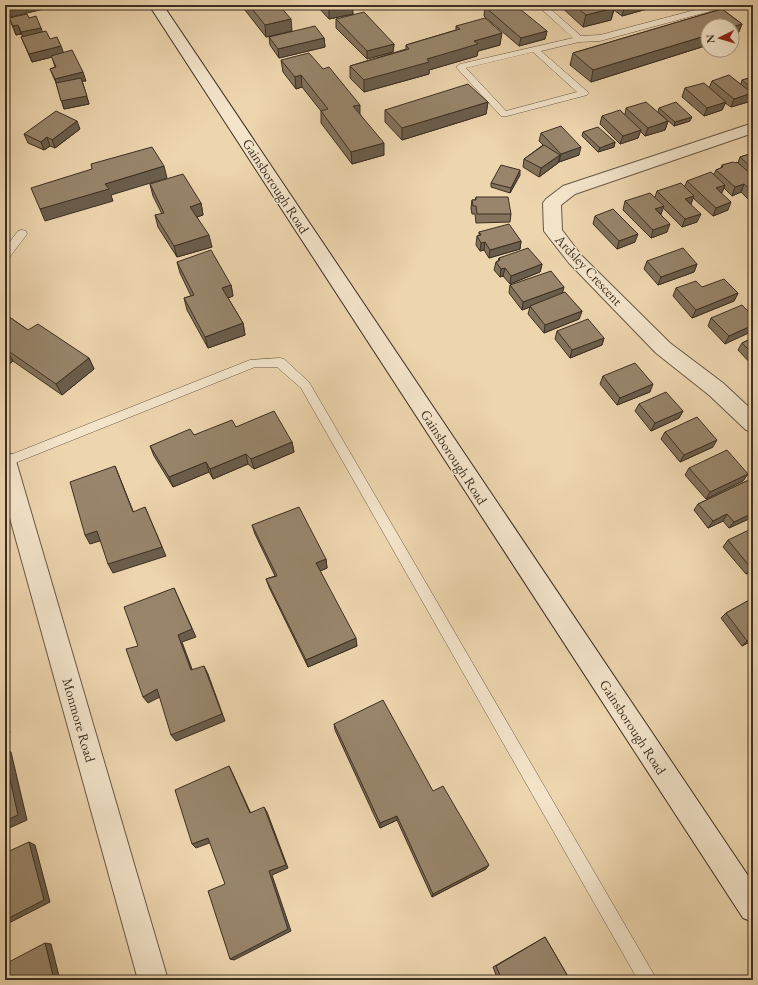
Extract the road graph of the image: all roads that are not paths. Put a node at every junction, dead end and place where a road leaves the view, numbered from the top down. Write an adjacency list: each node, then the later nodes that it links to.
1 (156, 5): 11 (main road, Gainsborough Road)
2 (542, 5): 4 (lane)
3 (726, 6): 4 (lane)
4 (579, 39): 5 (lane)
5 (534, 50): 5 (lane)
6 (753, 128): 9 (main road, Ardsley Crescent)
7 (22, 234): 8 (lane)
8 (5, 255)
9 (753, 424)
10 (6, 462): 12 (main road, Monmore Road); 13 (lane)
11 (753, 908)
12 (153, 980)
13 (648, 980)

